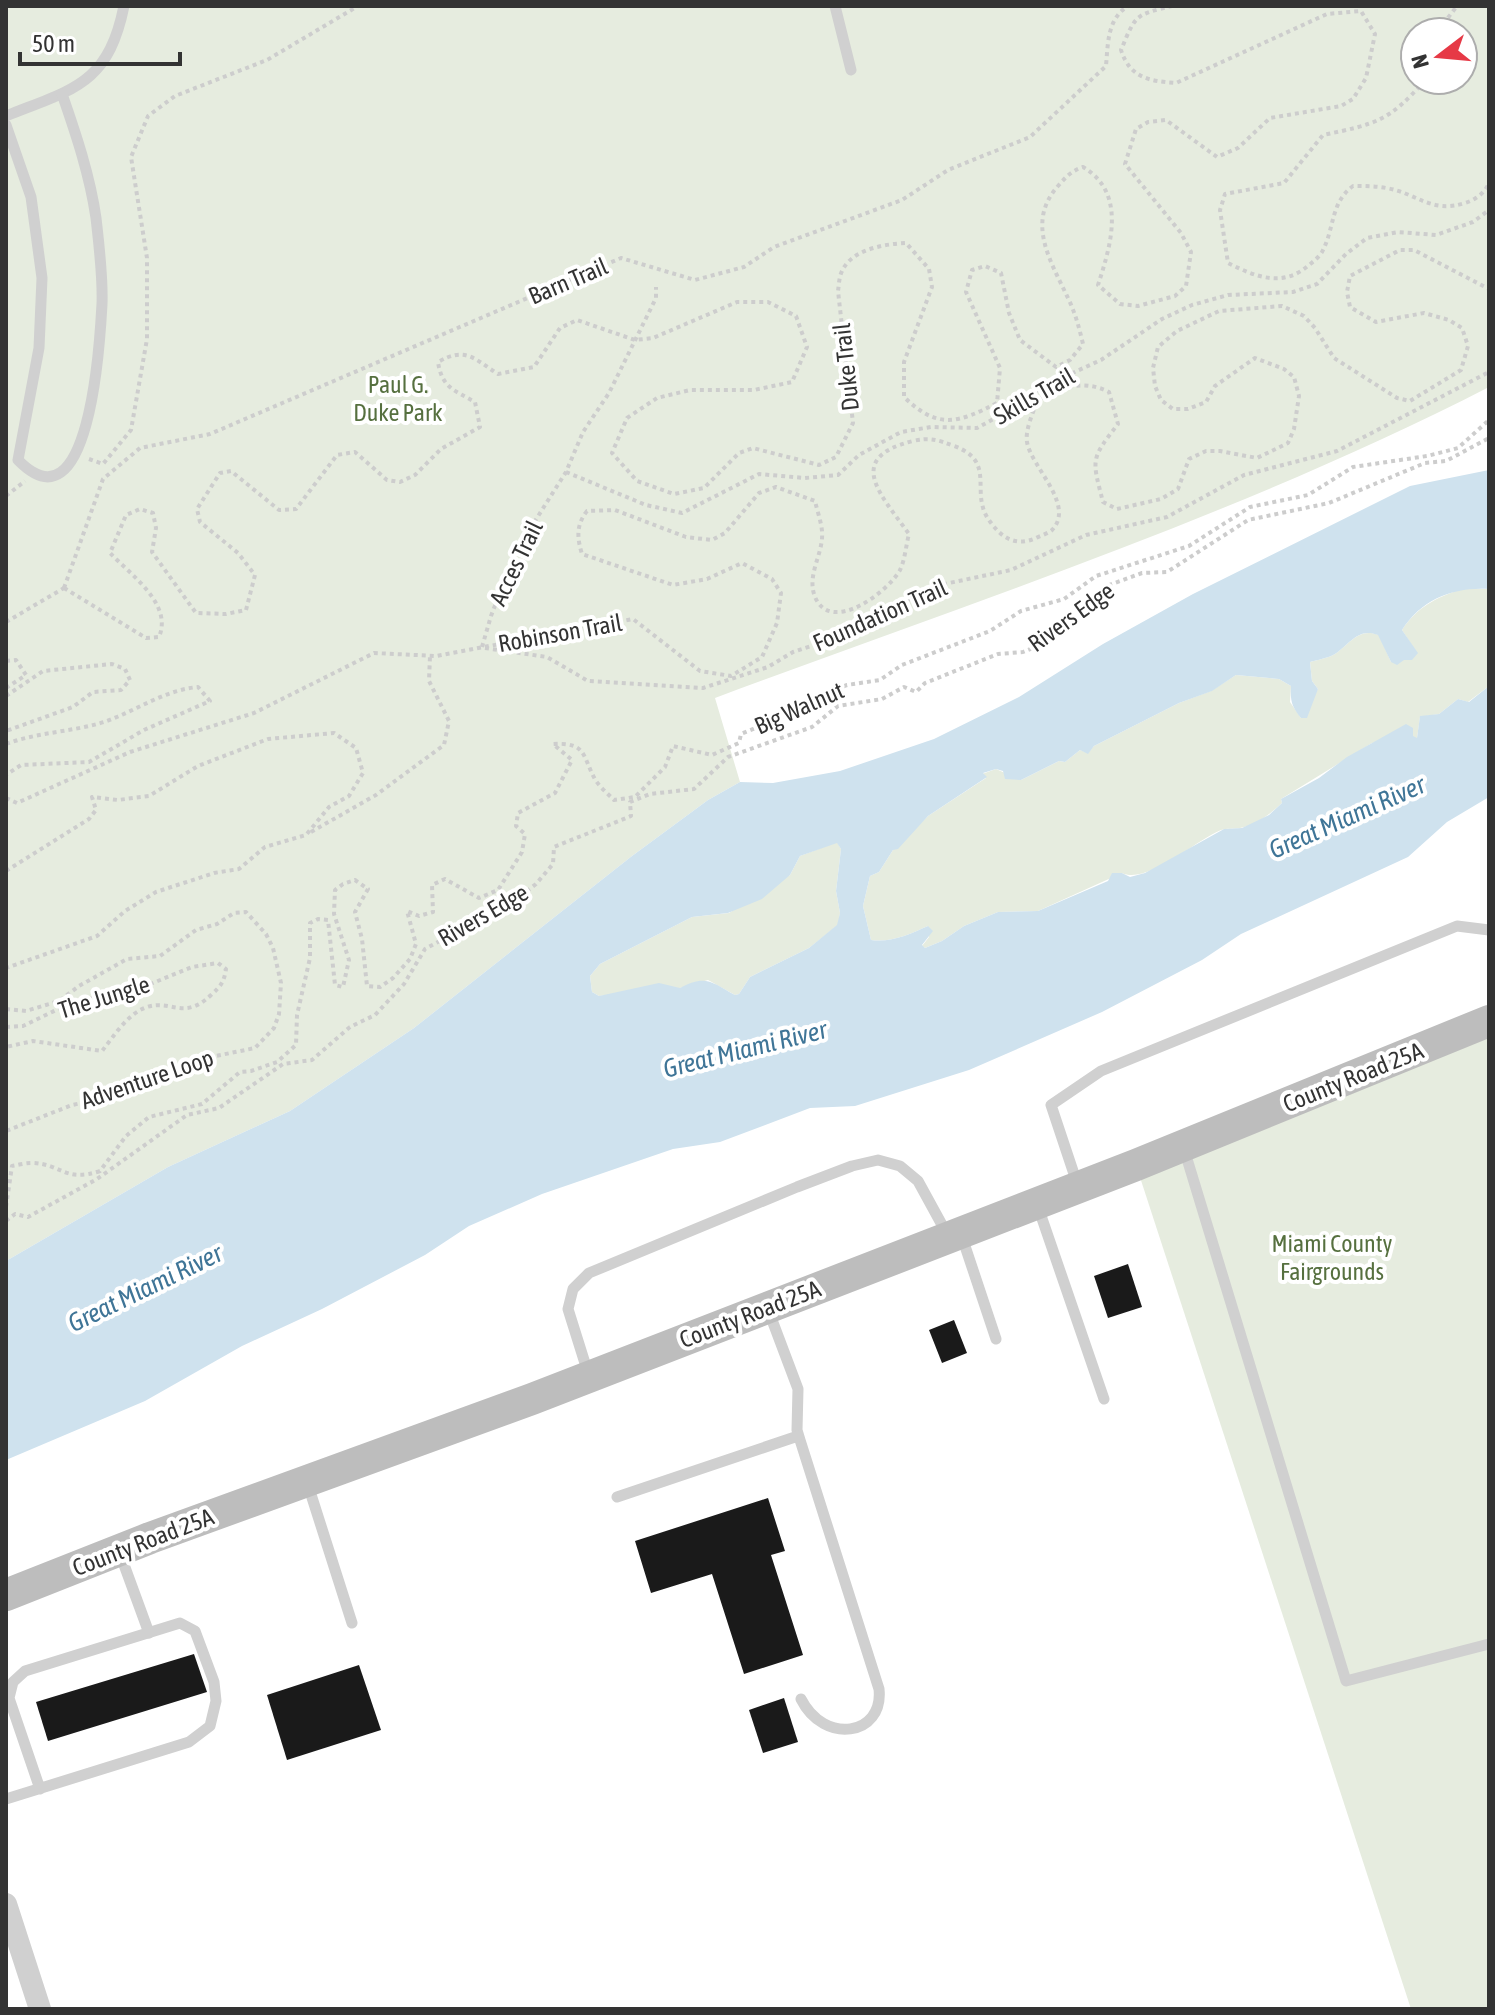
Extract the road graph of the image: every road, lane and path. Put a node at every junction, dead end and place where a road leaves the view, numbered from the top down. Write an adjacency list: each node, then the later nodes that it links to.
1 (124, 6): 7 (lane)
2 (358, 6): 19 (path)
3 (835, 6): 6 (lane)
4 (1128, 6): 23 (path, Barn Trail)
5 (1172, 6): 15 (path, Duke Trail)
6 (851, 70)
7 (62, 94): 9 (lane); 19 (lane)
8 (1411, 96): 11 (path)
9 (6, 116)
10 (6, 125): 21 (lane)
11 (1489, 183)
12 (1489, 210): 20 (path, Skills Trail)
13 (656, 287): 15 (path, Acces Trail)
14 (1489, 289): 25 (path, Robinson Trail)
15 (635, 340): 20 (path, Acces Trail); 23 (path)
16 (1489, 372): 25 (path, Foundation Trail)
17 (1489, 420): 46 (path, Big Walnut)
18 (1489, 438): 47 (path, Rivers Edge)
19 (76, 455): 21 (lane)
20 (566, 472): 25 (path, Acces Trail)
21 (33, 475): 22 (path)
22 (6, 496)
23 (64, 588): 24 (path)
24 (6, 622)
25 (482, 647): 26 (path, Robinson Trail)
26 (428, 656): 33 (path, Robinson Trail); 34 (path)
27 (6, 661): 28 (path)
28 (6, 688)
29 (6, 696): 30 (path)
30 (6, 731)
31 (6, 744): 32 (path)
32 (6, 775)
33 (6, 798)
34 (306, 835): 35 (path); 37 (path)
35 (6, 871)
36 (1489, 930): 44 (lane)
37 (6, 968)
38 (6, 1009): 42 (path, Adventure Loop)
39 (1489, 1021): 43 (main road, County Road 25A)
40 (6, 1027): 41 (path, The Jungle)
41 (6, 1047)
42 (6, 1131)
43 (1183, 1147): 44 (main road, County Road 25A); 60 (lane)
44 (1079, 1187): 45 (main road, County Road 25A)
45 (1037, 1204): 48 (main road, County Road 25A); 52 (lane)
46 (6, 1207)
47 (6, 1221)
48 (955, 1235): 49 (main road, County Road 25A); 50 (lane); 51 (lane)
49 (768, 1308): 51 (main road, County Road 25A); 53 (lane)
50 (996, 1339)
51 (589, 1376): 54 (main road, County Road 25A)
52 (1104, 1399)
53 (798, 1436): 55 (lane); 61 (lane)
54 (307, 1481): 56 (main road, County Road 25A); 58 (lane)
55 (617, 1497)
56 (119, 1551): 57 (main road, County Road 25A); 59 (lane)
57 (6, 1595)
58 (352, 1623)
59 (149, 1633): 62 (lane); 62 (lane)
60 (1489, 1644)
61 (801, 1699)
62 (40, 1789): 63 (lane)
63 (6, 1799)
64 (6, 1904): 65 (street)
65 (40, 2009)

